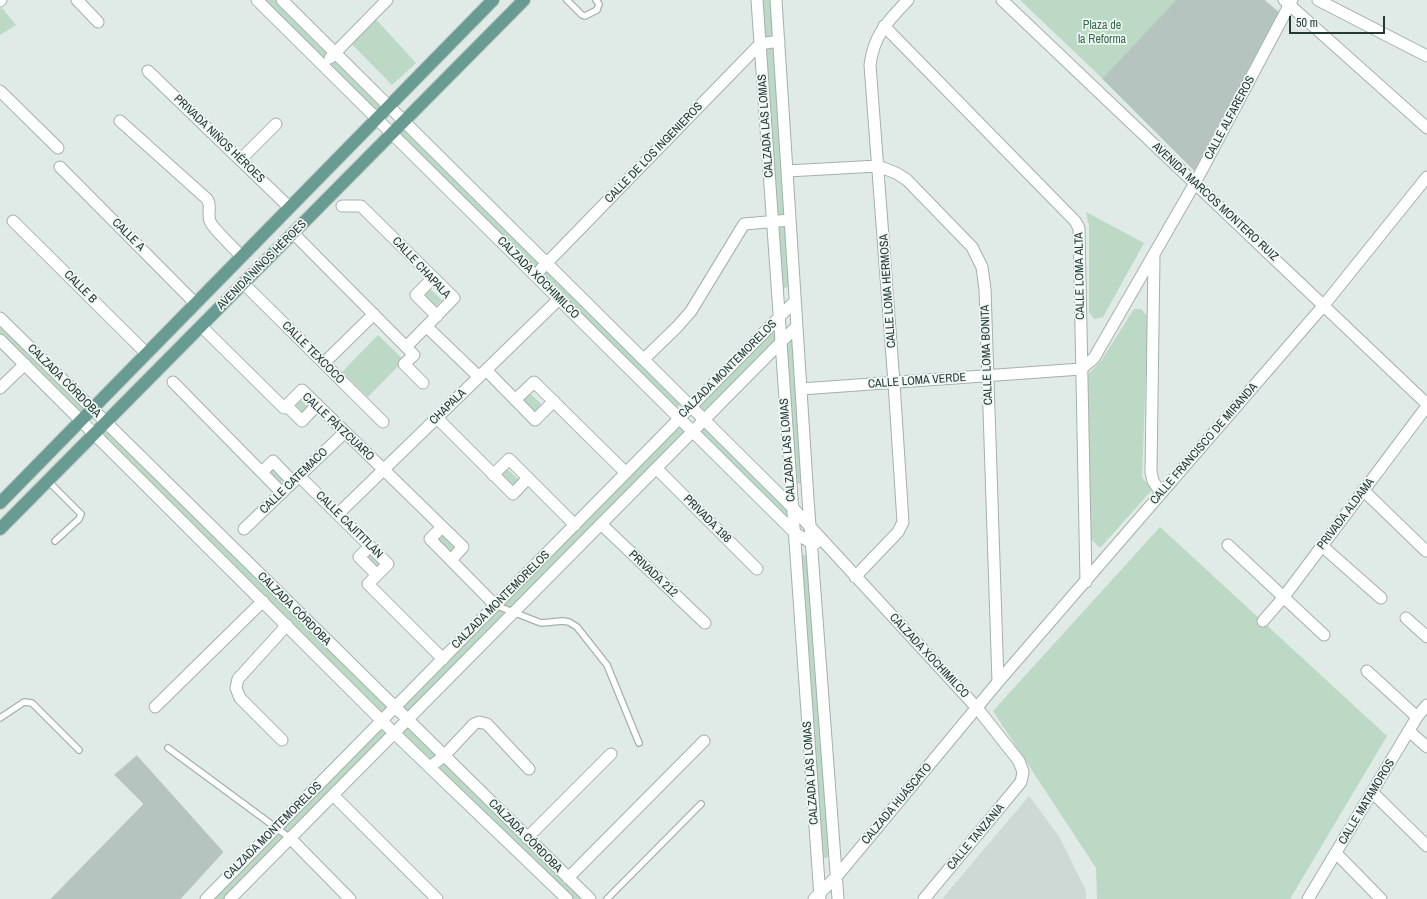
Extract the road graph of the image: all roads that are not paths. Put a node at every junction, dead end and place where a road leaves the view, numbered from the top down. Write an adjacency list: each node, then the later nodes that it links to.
1 (77, 0): 15 (street)
2 (282, 0): 19 (street, CALZADA XOCHIMILCO)
3 (387, 0): 19 (street)
4 (493, 0): 24 (main road, AVENIDA NIÑOS HÉROES)
5 (524, 0): 27 (main road, AVENIDA NIÑOS HÉROES)
6 (567, 0): 7 (lane)
7 (596, 0)
8 (757, 0): 18 (street, CALZADA LAS LOMAS)
9 (776, 0): 17 (street, CALZADA LAS LOMAS)
10 (908, 0): 16 (street, CALLE LOMA HERMOSA)
11 (1002, 0): 37 (street, AVENIDA MARCOS MONTERO RUIZ)
12 (1318, 0): 20 (street)
13 (264, 2): 21 (street, CALZADA XOCHIMILCO)
14 (1289, 2): 29 (street); 37 (street, CALLE ALFAREROS)
15 (98, 22)
16 (884, 26): 33 (street, CALLE LOMA HERMOSA); 68 (street, CALLE LOMA ALTA)
17 (779, 41): 18 (street); 35 (street, CALZADA LAS LOMAS)
18 (760, 44): 42 (street, CALZADA LAS LOMAS); 46 (street, CALLE DE LOS INGENIEROS)
19 (335, 54): 21 (street); 24 (street, CALZADA XOCHIMILCO)
20 (1427, 56)
21 (323, 65): 25 (street, CALZADA XOCHIMILCO)
22 (148, 71): 32 (street, PRIVADA NIÑOS HÉROES)
23 (0, 91): 31 (street)
24 (388, 106): 25 (main road, AVENIDA NIÑOS HÉROES); 27 (street, CALZADA XOCHIMILCO)
25 (376, 118): 30 (street, CALZADA XOCHIMILCO); 39 (main road, AVENIDA NIÑOS HÉROES)
26 (120, 121): 44 (street)
27 (403, 122): 30 (main road, AVENIDA NIÑOS HÉROES); 46 (street, CALZADA XOCHIMILCO)
28 (276, 124): 32 (street)
29 (1427, 128)
30 (392, 133): 43 (main road, AVENIDA NIÑOS HÉROES); 47 (street, CALZADA XOCHIMILCO)
31 (58, 148)
32 (240, 160): 39 (street, PRIVADA NIÑOS HÉROES)
33 (878, 166): 35 (street, CALLE LOMA BONITA); 70 (street, CALLE LOMA BONITA); 73 (street, CALLE LOMA HERMOSA)
34 (60, 167): 52 (street, CALLE A)
35 (787, 171): 40 (street, CALZADA LAS LOMAS)
36 (1427, 177): 53 (street, CALLE FRANCISCO DE MIRANDA)
37 (1195, 183): 45 (street, CALLE ALFAREROS); 53 (street, AVENIDA MARCOS MONTERO RUIZ)
38 (342, 206): 48 (street, CALLE CHAPALA)
39 (289, 207): 44 (main road, AVENIDA NIÑOS HÉROES)
40 (790, 220): 42 (street); 51 (street, CALZADA LAS LOMAS)
41 (13, 221): 64 (street, CALLE B)
42 (773, 221): 56 (street, CALZADA LAS LOMAS); 65 (street)
43 (293, 233): 49 (main road, AVENIDA NIÑOS HÉROES); 54 (street)
44 (241, 256): 52 (main road, AVENIDA NIÑOS HÉROES)
45 (1154, 256): 68 (street, CALLE ALFAREROS); 102 (street, CALLE ALFAREROS)
46 (546, 264): 47 (street, CALLE DE LOS INGENIEROS); 65 (street, CALZADA XOCHIMILCO)
47 (535, 274): 50 (street, CALZADA XOCHIMILCO)
48 (433, 278): 55 (street); 55 (street, CALLE CHAPALA)
49 (243, 283): 58 (main road, AVENIDA NIÑOS HÉROES); 66 (street, CALLE TEXCOCO)
50 (559, 299): 69 (street, CHAPALA); 84 (street, CALZADA XOCHIMILCO)
51 (795, 301): 56 (street, CALZADA MONTEMORELOS); 59 (street, CALZADA LAS LOMAS)
52 (196, 304): 64 (main road, AVENIDA NIÑOS HÉROES)
53 (1324, 305): 79 (street, AVENIDA MARCOS MONTERO RUIZ); 102 (street, CALLE FRANCISCO DE MIRANDA)
54 (374, 314): 63 (street); 66 (street)
55 (437, 316): 60 (street, CALLE CHAPALA)
56 (779, 317): 62 (street, CALZADA LAS LOMAS); 81 (street, CALZADA MONTEMORELOS)
57 (0, 318): 82 (street, CALZADA CÓRDOBA)
58 (201, 326): 80 (street, CALLE PÁTZCUARO); 87 (main road, AVENIDA NIÑOS HÉROES)
59 (797, 326): 62 (street, CALZADA MONTEMORELOS); 75 (street, CALZADA LAS LOMAS)
60 (427, 327): 63 (street, CALLE CHAPALA); 69 (street)
61 (0, 340): 67 (street, CALZADA CÓRDOBA)
62 (781, 342): 85 (street, CALZADA MONTEMORELOS); 104 (street, CALZADA LAS LOMAS)
63 (406, 347): 72 (street)
64 (147, 354): 82 (main road, AVENIDA NIÑOS HÉROES)
65 (644, 358): 81 (street, CALZADA XOCHIMILCO)
66 (324, 363): 88 (street, CALLE TEXCOCO)
67 (25, 364): 74 (street); 86 (street, CALZADA CÓRDOBA)
68 (1081, 369): 70 (street, CALLE LOMA VERDE); 128 (street, CALLE LOMA ALTA)
69 (483, 374): 76 (street); 83 (street, CHAPALA)
70 (988, 376): 73 (street, CALLE LOMA VERDE); 144 (street, CALLE LOMA BONITA)
71 (173, 382): 94 (street)
72 (423, 383)
73 (894, 383): 75 (street, CALLE LOMA VERDE); 127 (street, CALLE LOMA HERMOSA)
74 (0, 388)
75 (801, 389): 108 (street, CALZADA LAS LOMAS)
76 (515, 400): 77 (street); 77 (street)
77 (554, 401): 95 (street)
78 (317, 405): 80 (street, CALLE PÁTZCUARO); 80 (street); 89 (street, CALLE PÁTZCUARO)
79 (1427, 405): 100 (street, PRIVADA ALDAMA)
80 (287, 406)
81 (691, 407): 84 (street, CALZADA MONTEMORELOS); 85 (street, CALZADA XOCHIMILCO)
82 (93, 410): 86 (main road, AVENIDA NIÑOS HÉROES); 87 (street, CALZADA CÓRDOBA)
83 (436, 418): 93 (street, CHAPALA); 96 (street)
84 (679, 419): 90 (street, CALZADA XOCHIMILCO); 95 (street, CALZADA MONTEMORELOS)
85 (704, 420): 90 (street, CALZADA MONTEMORELOS); 104 (street, CALZADA XOCHIMILCO)
86 (82, 421): 91 (street, CALZADA CÓRDOBA); 103 (main road, AVENIDA NIÑOS HÉROES)
87 (106, 422): 91 (main road, AVENIDA NIÑOS HÉROES); 121 (street, CALZADA CÓRDOBA)
88 (383, 422)
89 (345, 432): 93 (street, CALLE PÁTZCUARO); 98 (street, CALLE CATEMACO)
90 (692, 432): 92 (street, CALZADA MONTEMORELOS); 112 (street, CALZADA XOCHIMILCO)
91 (95, 434): 99 (main road, AVENIDA NIÑOS HÉROES); 124 (street, CALZADA CÓRDOBA)
92 (657, 469): 107 (street, CALZADA MONTEMORELOS); 125 (street, PRIVADA 198)
93 (384, 470): 105 (street, CHAPALA); 109 (street, CALLE PÁTZCUARO)
94 (262, 472): 98 (street, CALLE CAJITITLÁN); 101 (street)
95 (626, 472): 106 (street, CALZADA MONTEMORELOS)
96 (493, 475): 97 (street); 97 (street)
97 (528, 478): 106 (street)
98 (296, 479): 101 (street, CALLE CATEMACO); 105 (street, CALLE CAJITITLÁN)
99 (48, 481): 110 (main road, AVENIDA NIÑOS HÉROES); 113 (lane)
100 (1363, 490): 118 (street, PRIVADA ALDAMA); 119 (street)
101 (282, 493): 111 (street, CALLE CATEMACO)
102 (1161, 493): 128 (street, CALLE FRANCISCO DE MIRANDA)
103 (0, 503)
104 (792, 507): 108 (street, CALZADA XOCHIMILCO); 112 (street, CALZADA LAS LOMAS)
105 (338, 514): 117 (street, CALLE CAJITITLÁN)
106 (575, 524): 120 (street, CALZADA MONTEMORELOS)
107 (601, 524): 123 (street, CALZADA MONTEMORELOS); 136 (street, PRIVADA 212)
108 (811, 526): 114 (street, CALZADA LAS LOMAS); 115 (street, CALZADA XOCHIMILCO)
109 (442, 527): 122 (street); 122 (street, CALLE PÁTZCUARO)
110 (0, 529)
111 (244, 529)
112 (794, 532): 114 (street, CALZADA XOCHIMILCO); 180 (street, CALZADA LAS LOMAS)
113 (56, 541)
114 (811, 543): 115 (street, CALZADA XOCHIMILCO); 177 (street, CALZADA LAS LOMAS)
115 (827, 544): 127 (street, CALZADA XOCHIMILCO)
116 (1228, 545): 129 (street)
117 (370, 546): 126 (street, CALLE CAJITITLÁN); 126 (street)
118 (1322, 546): 129 (street, PRIVADA ALDAMA); 130 (street)
119 (1426, 551)
120 (548, 552): 123 (street); 132 (street, CALZADA MONTEMORELOS)
121 (241, 556): 124 (street); 147 (street, CALZADA CÓRDOBA)
122 (451, 560): 132 (street)
123 (561, 564): 133 (street, CALZADA MONTEMORELOS)
124 (229, 568): 131 (street, CALZADA CÓRDOBA)
125 (757, 569)
126 (377, 575): 142 (street, CALLE CAJITITLÁN)
127 (855, 577): 148 (street, CALZADA XOCHIMILCO)
128 (1086, 582): 144 (street, CALLE FRANCISCO DE MIRANDA)
129 (1283, 598): 135 (street, PRIVADA ALDAMA); 138 (street)
130 (1381, 598)
131 (263, 601): 137 (street, CALZADA CÓRDOBA); 146 (street)
132 (495, 605): 133 (lane); 140 (street, CALZADA MONTEMORELOS)
133 (514, 611): 141 (street, CALZADA MONTEMORELOS); 157 (lane)
134 (1406, 618): 139 (street)
135 (1263, 621)
136 (705, 623)
137 (287, 625): 151 (street, CALZADA CÓRDOBA); 155 (street)
138 (1324, 635)
139 (1427, 637)
140 (457, 644): 141 (street); 142 (street, CALZADA MONTEMORELOS)
141 (470, 656): 152 (street, CALZADA MONTEMORELOS)
142 (443, 659): 147 (street, CALZADA MONTEMORELOS)
143 (1367, 671): 149 (street)
144 (998, 682): 148 (street, CALLE FRANCISCO DE MIRANDA)
145 (1427, 705): 149 (street, CALLE MATAMOROS)
146 (155, 707)
147 (394, 708): 151 (street, CALZADA MONTEMORELOS); 152 (street, CALZADA CÓRDOBA)
148 (977, 708): 165 (street, CALZADA XOCHIMILCO); 177 (street, CALZADA HUÁSCATO)
149 (1417, 717): 153 (street, CALLE MATAMOROS)
150 (0, 718): 160 (lane)
151 (382, 720): 154 (street, CALZADA CÓRDOBA); 169 (street, CALZADA MONTEMORELOS)
152 (407, 720): 154 (street, CALZADA MONTEMORELOS); 162 (street, CALZADA CÓRDOBA)
153 (1409, 731): 158 (street); 166 (street, CALLE MATAMOROS)
154 (394, 733): 163 (street, CALZADA CÓRDOBA); 167 (street, CALZADA MONTEMORELOS)
155 (282, 740)
156 (704, 741): 178 (street)
157 (639, 743)
158 (1427, 747)
159 (168, 748): 169 (lane)
160 (79, 750)
161 (611, 754): 171 (street)
162 (444, 756): 163 (street); 164 (street); 171 (street, CALZADA CÓRDOBA)
163 (430, 767): 175 (street, CALZADA CÓRDOBA)
164 (529, 770)
165 (1023, 772): 189 (street, CALLE TANZANIA)
166 (1372, 792): 172 (street); 173 (street, CALLE MATAMOROS)
167 (333, 795): 170 (street, CALZADA MONTEMORELOS); 184 (street)
168 (701, 804): 187 (lane)
169 (276, 828): 170 (lane); 176 (street, CALZADA MONTEMORELOS)
170 (290, 838): 179 (street, CALZADA MONTEMORELOS); 183 (street)
171 (527, 838): 174 (street, CALZADA CÓRDOBA)
172 (1427, 846)
173 (1336, 853): 190 (street, CALLE MATAMOROS); 191 (street)
174 (545, 855): 175 (street); 178 (street, CALZADA CÓRDOBA)
175 (534, 867): 185 (street, CALZADA CÓRDOBA)
176 (230, 875): 179 (street); 181 (street, CALZADA MONTEMORELOS)
177 (837, 876): 180 (street, CALZADA HUÁSCATO); 188 (street, CALZADA LAS LOMAS)
178 (568, 878): 186 (street, CALZADA CÓRDOBA)
179 (242, 887): 182 (street, CALZADA MONTEMORELOS)
180 (818, 897)
181 (206, 899)
182 (230, 899)
183 (350, 899)
184 (436, 899)
185 (567, 899)
186 (590, 899)
187 (607, 899)
188 (838, 899)
189 (924, 899)
190 (1308, 899)
191 (1381, 899)

